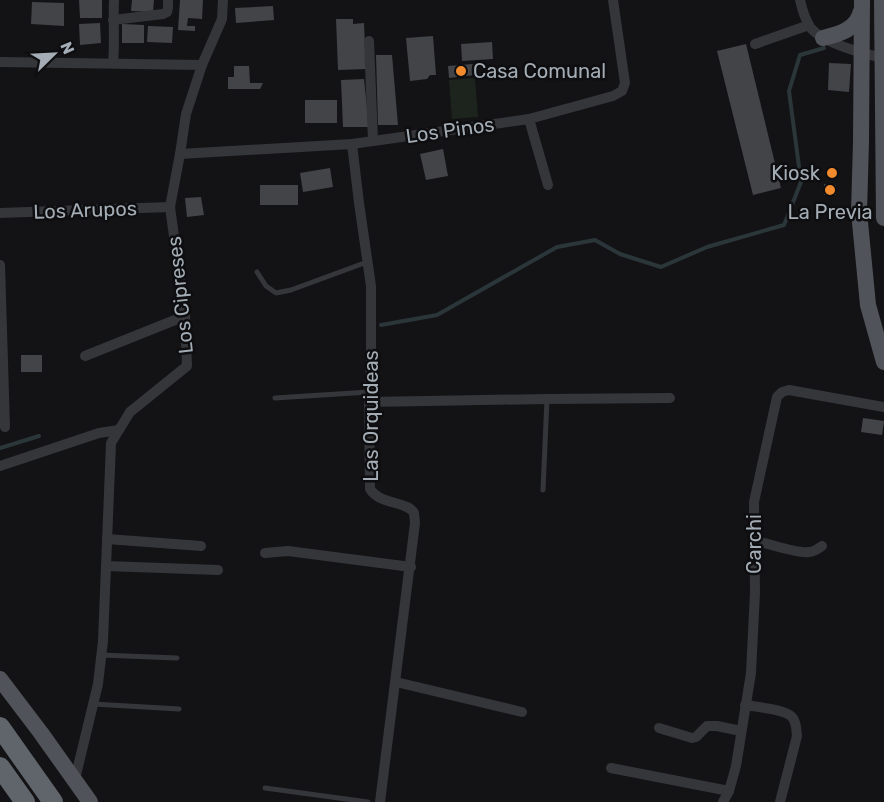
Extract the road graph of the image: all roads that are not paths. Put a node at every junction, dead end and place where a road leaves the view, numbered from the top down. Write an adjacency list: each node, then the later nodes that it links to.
1 (114, 0): 8 (street)
2 (168, 0): 8 (street)
3 (223, 0): 17 (street, Los Cipreses)
4 (613, 0): 18 (street, Los Pinos)
5 (800, 0): 9 (street)
6 (882, 0): 14 (main road)
7 (862, 2): 10 (main road); 13 (main road)
8 (113, 20): 16 (street)
9 (809, 25): 10 (street); 12 (street)
10 (824, 38): 13 (street)
11 (369, 41): 19 (street)
12 (755, 44)
13 (861, 53): 14 (street); 32 (main road)
14 (883, 58): 25 (main road)
15 (0, 62): 16 (street)
16 (113, 63): 17 (street)
17 (202, 64): 21 (street, Los Cipreses)
18 (529, 119): 19 (street, Los Pinos); 22 (street)
19 (372, 141): 20 (street, Los Pinos)
20 (352, 144): 21 (street, Los Pinos); 26 (street, Las Orquideas)
21 (180, 154): 23 (street, Los Cipreses)
22 (548, 185)
23 (170, 207): 24 (street, Los Arupos); 30 (street, Los Cipreses)
24 (0, 213)
25 (884, 218)
26 (367, 262): 28 (lane); 34 (street, Las Orquideas)
27 (0, 265): 29 (street)
28 (257, 272)
29 (1, 293): 33 (street)
30 (185, 316): 31 (street); 40 (street, Los Cipreses)
31 (84, 356)
32 (884, 362)
33 (2, 372): 39 (street)
34 (369, 397): 35 (lane); 37 (street); 49 (street, Las Orquideas)
35 (275, 398)
36 (670, 398): 37 (street)
37 (547, 399): 42 (lane)
38 (884, 407): 44 (street, Carchi)
39 (5, 427)
40 (119, 430): 41 (street); 43 (street, Los Cipreses)
41 (0, 466)
42 (543, 490)
43 (107, 539): 45 (street); 48 (street, Los Cipreses)
44 (754, 541): 46 (street); 56 (street, Carchi)
45 (201, 546)
46 (822, 546)
47 (265, 553): 49 (street)
48 (106, 566): 50 (street); 51 (street, Los Cipreses)
49 (411, 567): 54 (street, Las Orquideas)
50 (218, 570)
51 (101, 655): 52 (lane); 55 (street, Los Cipreses)
52 (177, 658)
53 (0, 679): 64 (main road)
54 (396, 682): 58 (street); 71 (street, Las Orquideas)
55 (93, 704): 57 (lane); 64 (street, Los Cipreses)
56 (745, 705): 61 (street, Carchi); 73 (street)
57 (179, 709)
58 (522, 712)
59 (0, 727): 68 (highway)
60 (659, 728): 61 (street)
61 (741, 731): 66 (street, Carchi)
62 (0, 766): 67 (highway)
63 (611, 768): 66 (street)
64 (75, 779): 69 (main road)
65 (265, 788): 70 (lane)
66 (729, 791): 72 (street, Carchi)
67 (25, 802)
68 (53, 802)
69 (90, 802)
70 (368, 802)
71 (380, 802)
72 (723, 802)
73 (780, 802)

